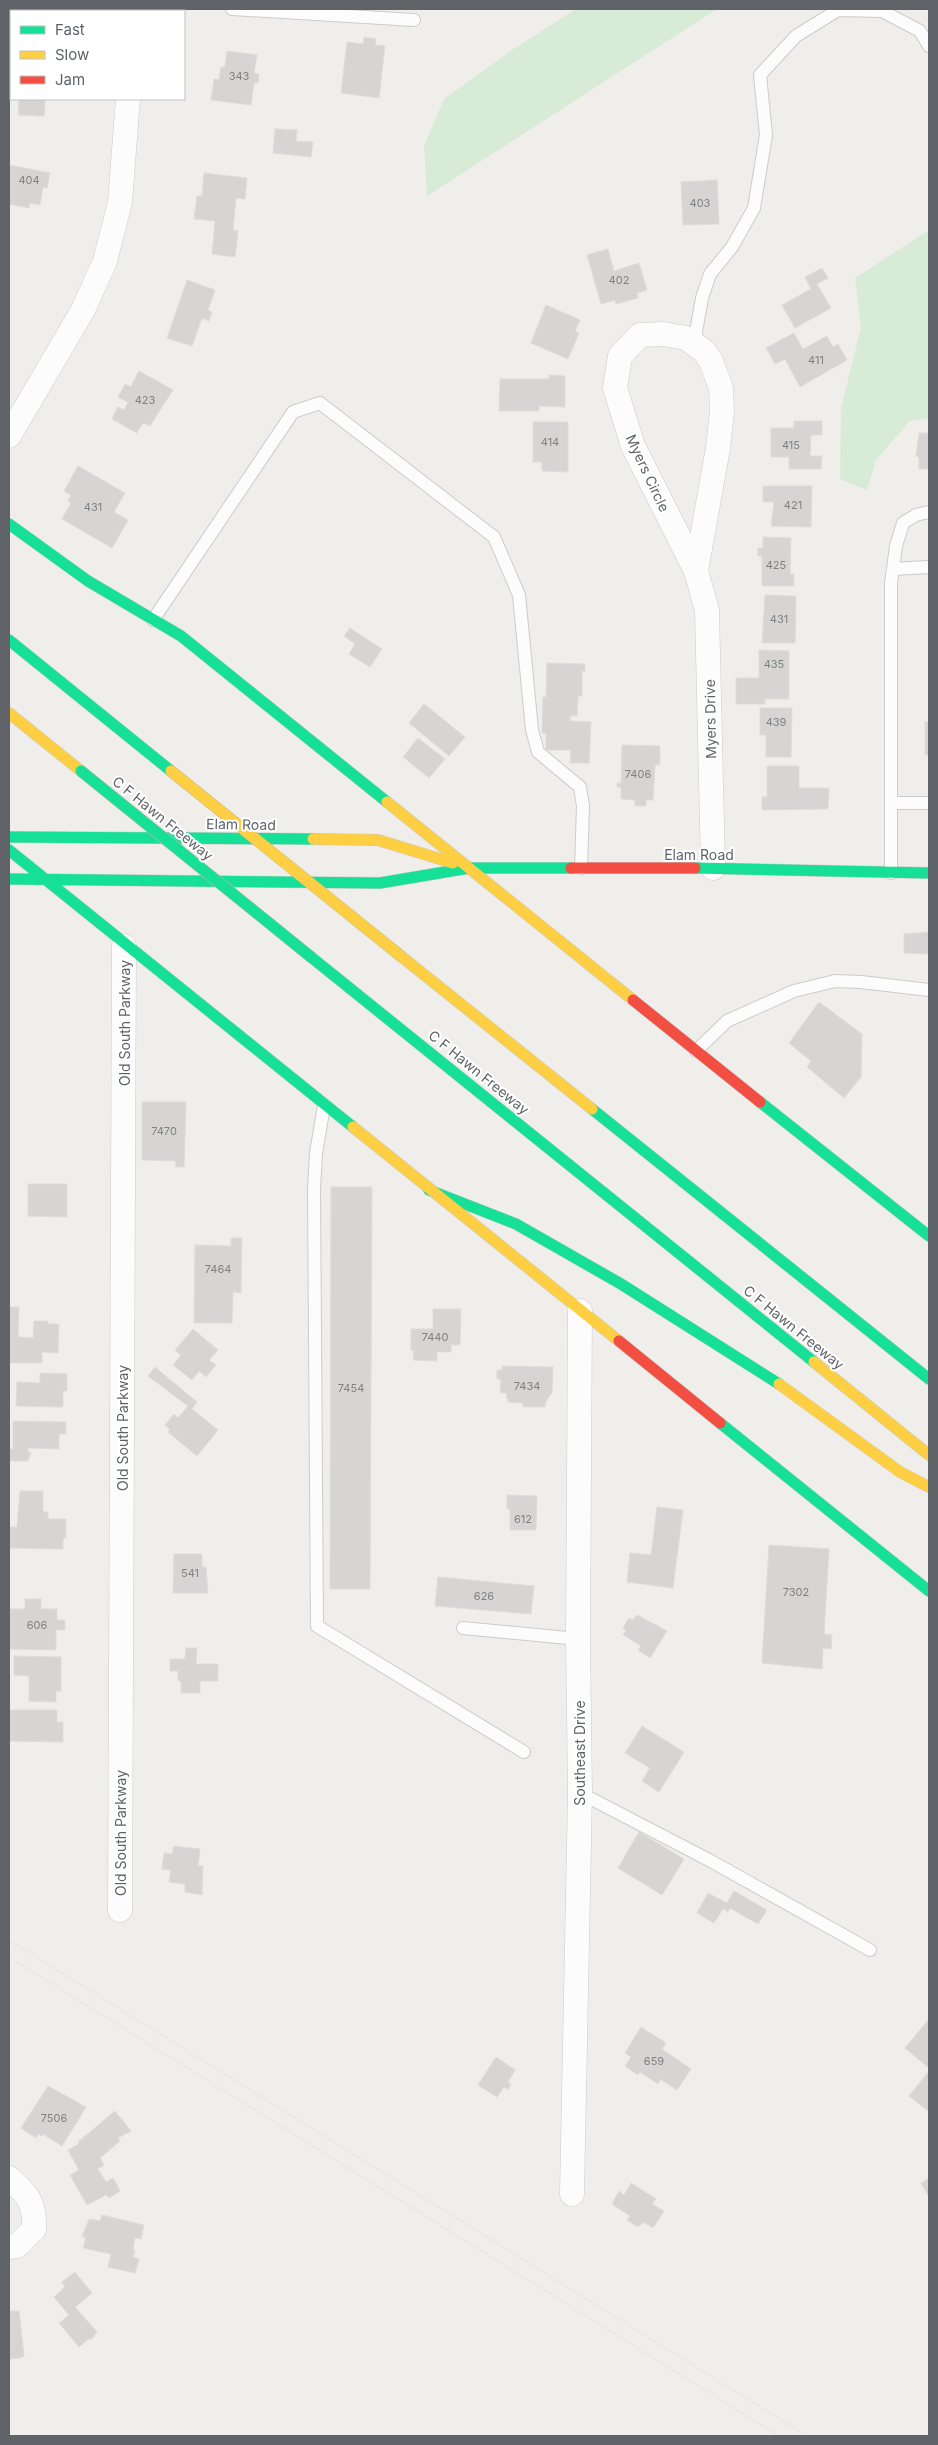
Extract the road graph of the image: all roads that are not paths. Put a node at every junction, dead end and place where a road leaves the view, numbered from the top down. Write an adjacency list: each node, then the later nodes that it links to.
1 (232, 9): 2 (lane)
2 (414, 20)
3 (929, 46): 5 (lane)
4 (128, 100): 6 (street)
5 (694, 343): 11 (street, Myers Circle); 11 (street, Myers Circle)
6 (9, 436)
7 (929, 512): 10 (lane)
8 (9, 524): 12 (main road)
9 (929, 567): 10 (lane)
10 (893, 569): 15 (lane)
11 (696, 571): 21 (street, Myers Drive)
12 (153, 620): 19 (main road); 20 (lane)
13 (9, 640): 33 (main road, bridge)
14 (9, 713): 34 (main road, C F Hawn Freeway, bridge)
15 (890, 803): 16 (lane); 22 (lane)
16 (929, 803)
17 (9, 837): 19 (main road, Elam Road)
18 (9, 850): 25 (main road)
19 (469, 868): 20 (main road, Elam Road); 25 (main road, Elam Road); 28 (main road)
20 (581, 868): 21 (main road, Elam Road)
21 (713, 868): 22 (main road, Elam Road)
22 (891, 873): 23 (main road, Elam Road)
23 (929, 873)
24 (9, 880): 25 (main road, Elam Road)
25 (46, 880): 26 (main road)
26 (124, 946): 29 (main road); 41 (street, Old South Parkway)
27 (929, 990): 28 (lane)
28 (696, 1051): 31 (main road)
29 (324, 1106): 30 (main road); 39 (lane)
30 (429, 1190): 32 (main road); 35 (main road)
31 (929, 1236)
32 (580, 1311): 36 (main road); 38 (street, Southeast Drive)
33 (929, 1379)
34 (929, 1455)
35 (929, 1487)
36 (929, 1591)
37 (464, 1628): 38 (lane)
38 (578, 1639): 40 (street, Southeast Drive)
39 (524, 1752)
40 (580, 1793): 42 (lane); 44 (street, Southeast Drive)
41 (120, 1910)
42 (870, 1950)
43 (9, 2178): 45 (street)
44 (572, 2194)
45 (13, 2246)

